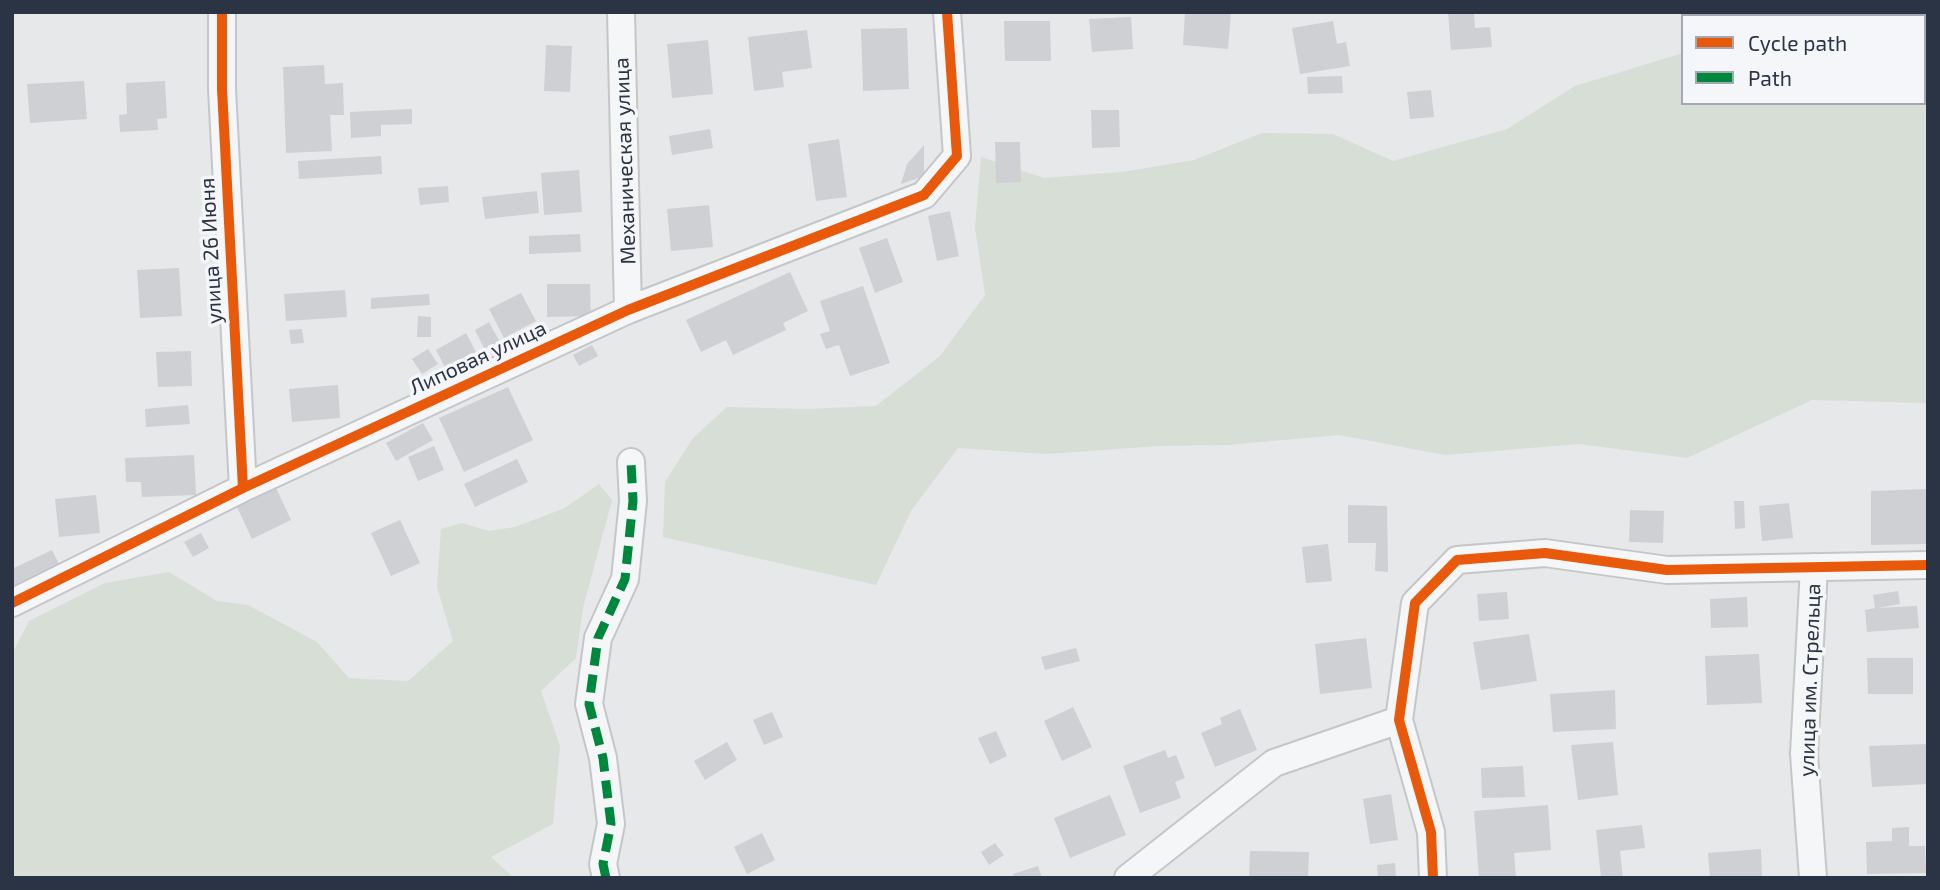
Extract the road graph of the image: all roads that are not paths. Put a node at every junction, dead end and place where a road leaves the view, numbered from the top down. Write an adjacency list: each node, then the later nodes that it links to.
1 (222, 12): 6 (street, улица 26 Июня)
2 (621, 12): 4 (street, Механическая улица)
3 (947, 12): 4 (street, Липовая улица)
4 (628, 310): 6 (street, Липовая улица)
5 (631, 462): 11 (street)
6 (243, 488): 9 (street, Липовая улица)
7 (1928, 565): 8 (street)
8 (1814, 567): 10 (street); 14 (street, улица им. Стрельца)
9 (12, 603)
10 (1399, 720): 12 (street); 13 (street)
11 (606, 878)
12 (1128, 878)
13 (1433, 878)
14 (1813, 878)

